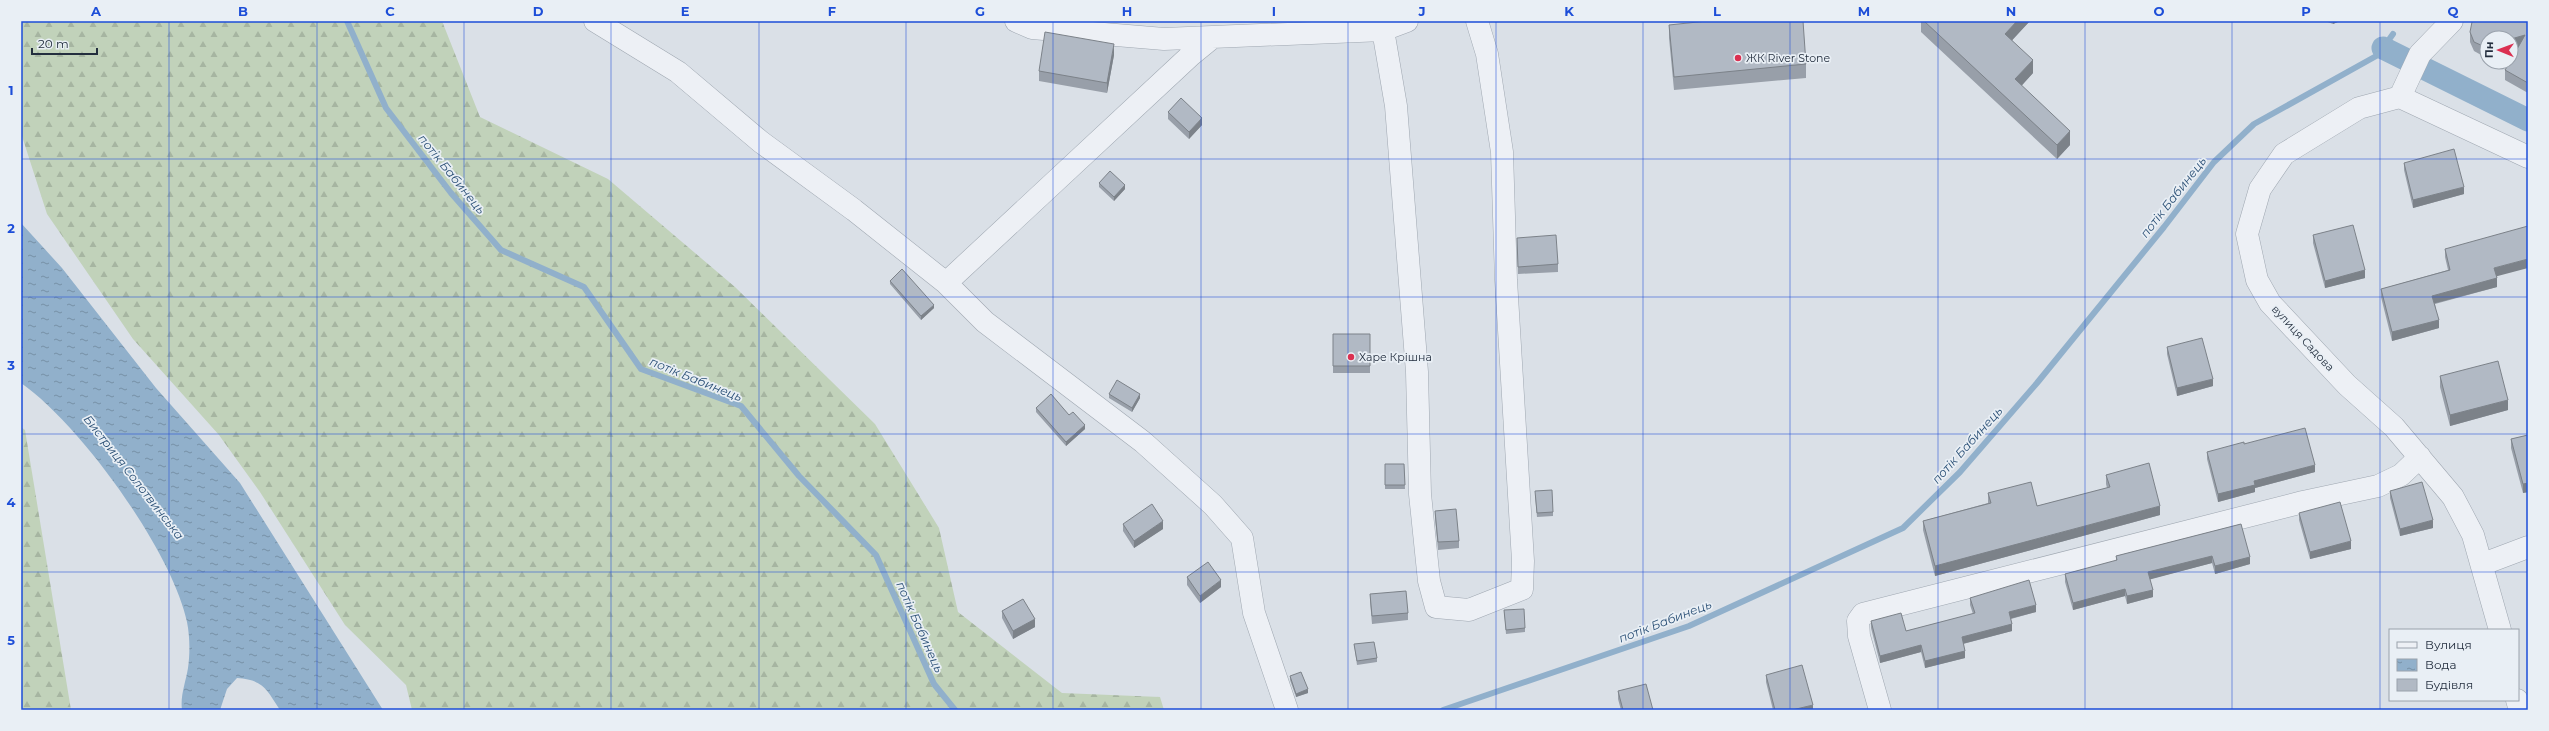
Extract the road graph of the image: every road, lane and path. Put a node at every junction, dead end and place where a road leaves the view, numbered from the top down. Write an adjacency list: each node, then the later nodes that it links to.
1 (595, 21): 10 (street)
2 (1016, 21): 7 (street)
3 (1407, 21): 6 (street)
4 (1477, 21): 6 (street)
5 (2452, 21): 8 (street)
6 (1383, 30): 7 (street)
7 (1214, 37): 10 (street)
8 (2404, 89): 9 (street); 11 (street, вулиця Садова)
9 (2528, 157)
10 (946, 283): 15 (street)
11 (2420, 457): 13 (street, вулиця Садова); 16 (street)
12 (2528, 548): 13 (street)
13 (2483, 564): 14 (street, вулиця Садова)
14 (2500, 629)
15 (1287, 710)
16 (1880, 710)

